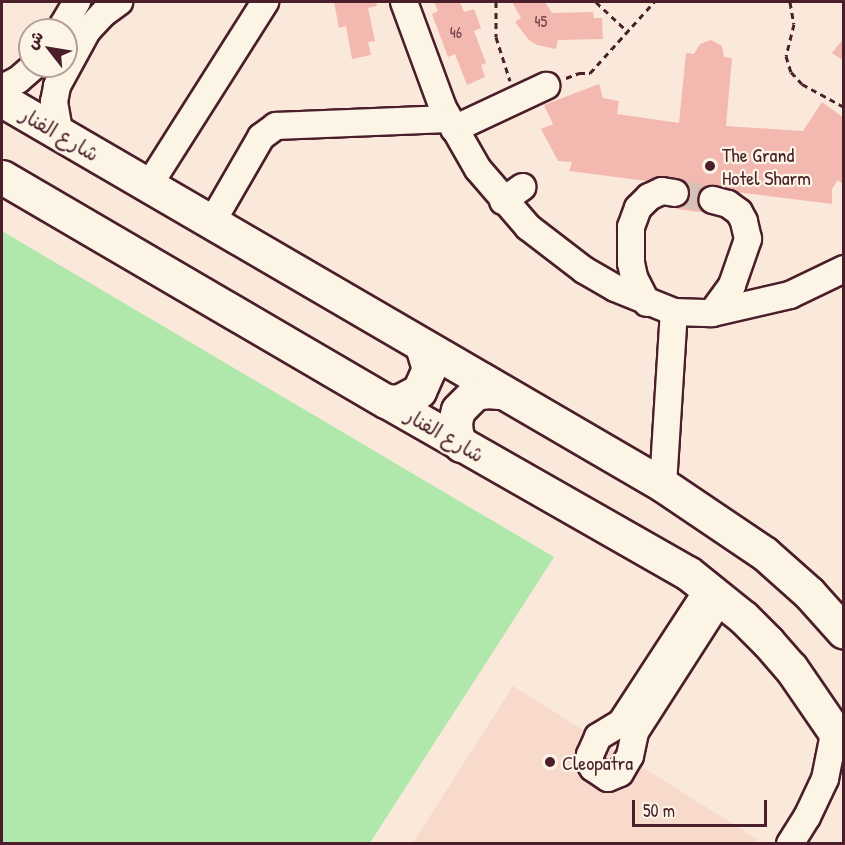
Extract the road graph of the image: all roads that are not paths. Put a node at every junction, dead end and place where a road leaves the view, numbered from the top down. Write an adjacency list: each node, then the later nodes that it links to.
1 (77, 2): 5 (street)
2 (119, 2): 6 (street)
3 (265, 2): 15 (street)
4 (404, 2): 12 (street)
5 (67, 18)
6 (78, 44)
7 (20, 78): 10 (street)
8 (59, 78): 13 (street)
9 (546, 86): 12 (street)
10 (2, 88)
11 (2, 100): 13 (main road, شارع الفنار)
12 (451, 124): 18 (street); 20 (street)
13 (60, 136): 15 (main road, شارع الفنار)
14 (2, 177): 25 (main road, شارع الفنار)
15 (149, 185): 18 (main road, شارع الفنار)
16 (675, 193): 20 (street)
17 (713, 200): 22 (street)
18 (212, 222): 23 (main road, شارع الفنار)
19 (843, 269): 22 (street)
20 (647, 303): 21 (street)
21 (674, 312): 22 (street); 27 (street)
22 (712, 313)
23 (422, 346): 24 (main road, شارع الفنار); 25 (main road)
24 (499, 392): 26 (main road); 27 (main road, شارع الفنار)
25 (386, 401): 26 (main road, شارع الفنار)
26 (461, 445): 28 (main road, شارع الفنار)
27 (663, 485): 29 (main road, شارع الفنار)
28 (715, 593): 28 (street); 30 (main road, شارع الفنار)
29 (843, 632)
30 (837, 736): 31 (street)
31 (790, 843)

